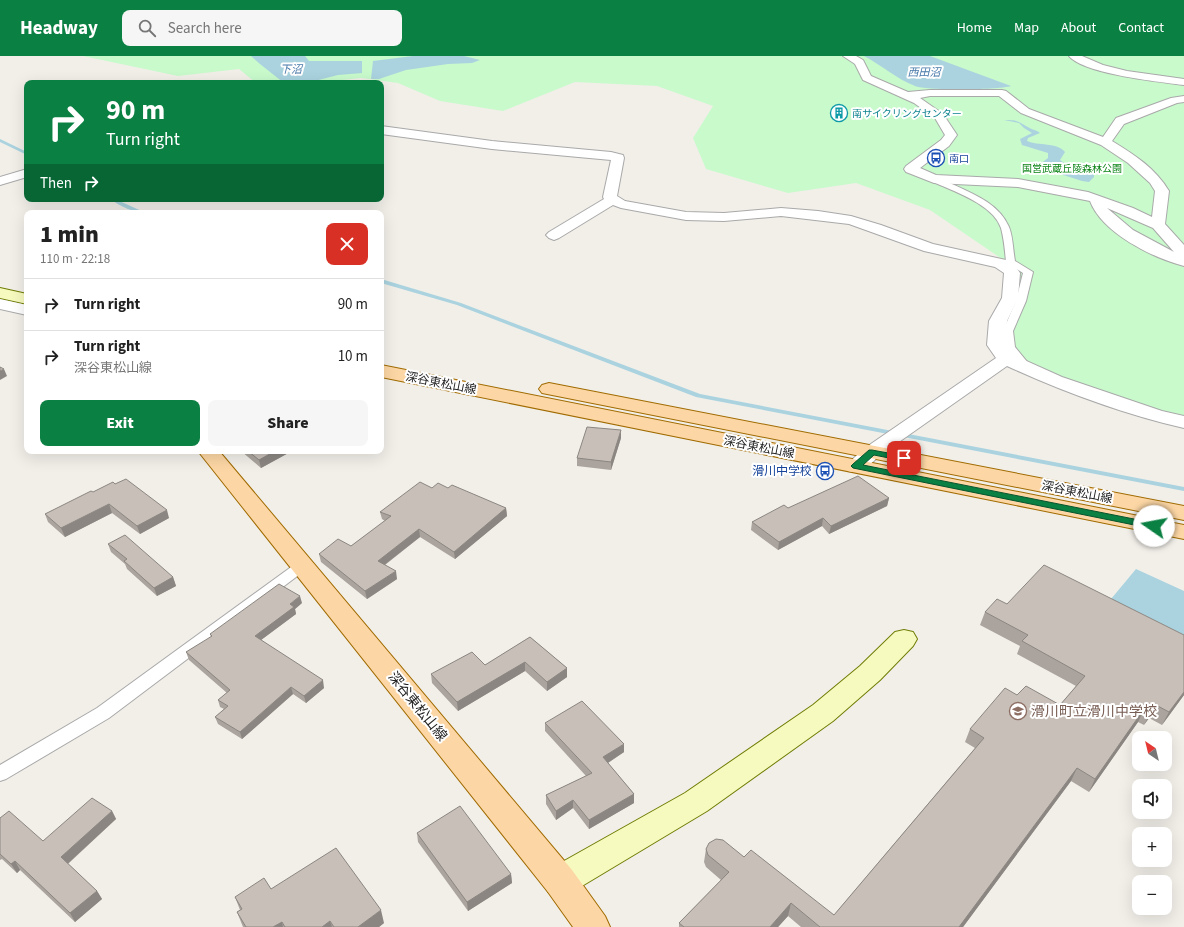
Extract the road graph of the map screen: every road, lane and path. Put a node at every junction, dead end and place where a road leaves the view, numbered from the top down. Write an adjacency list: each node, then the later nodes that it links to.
1 (848, 56): 4 (street)
2 (1074, 56): 3 (street)
3 (1184, 82)
4 (906, 96): 6 (street); 13 (street)
5 (1184, 99): 9 (street)
6 (1041, 117): 7 (street); 11 (street)
7 (1079, 121)
8 (1107, 121): 9 (street)
9 (1120, 121): 11 (street)
10 (384, 130): 15 (street)
11 (1105, 142): 17 (street)
12 (24, 174): 14 (street)
13 (934, 180): 16 (street); 29 (lane)
14 (0, 181)
15 (614, 199): 18 (street); 28 (street)
16 (1096, 199): 17 (street); 20 (street)
17 (1158, 225): 19 (street)
18 (554, 235)
19 (1184, 252)
20 (1184, 260)
21 (0, 279): 22 (street)
22 (24, 284)
23 (0, 293): 24 (street)
24 (24, 298)
25 (0, 304): 26 (street)
26 (24, 309)
27 (384, 357): 32 (main road, 深谷東松山線)
28 (1006, 359): 29 (street); 32 (street)
29 (1027, 369): 31 (street)
30 (384, 372): 34 (main road, 深谷東松山線)
31 (1184, 422)
32 (872, 452): 34 (street); 35 (main road, 深谷東松山線)
33 (210, 454): 37 (main road, 深谷東松山線)
34 (856, 466): 36 (main road, 深谷東松山線)
35 (1184, 513)
36 (1184, 532)
37 (303, 566): 39 (lane); 40 (main road, 深谷東松山線)
38 (904, 639): 40 (street)
39 (0, 774)
40 (560, 881): 41 (main road, 深谷東松山線)
41 (593, 927)

